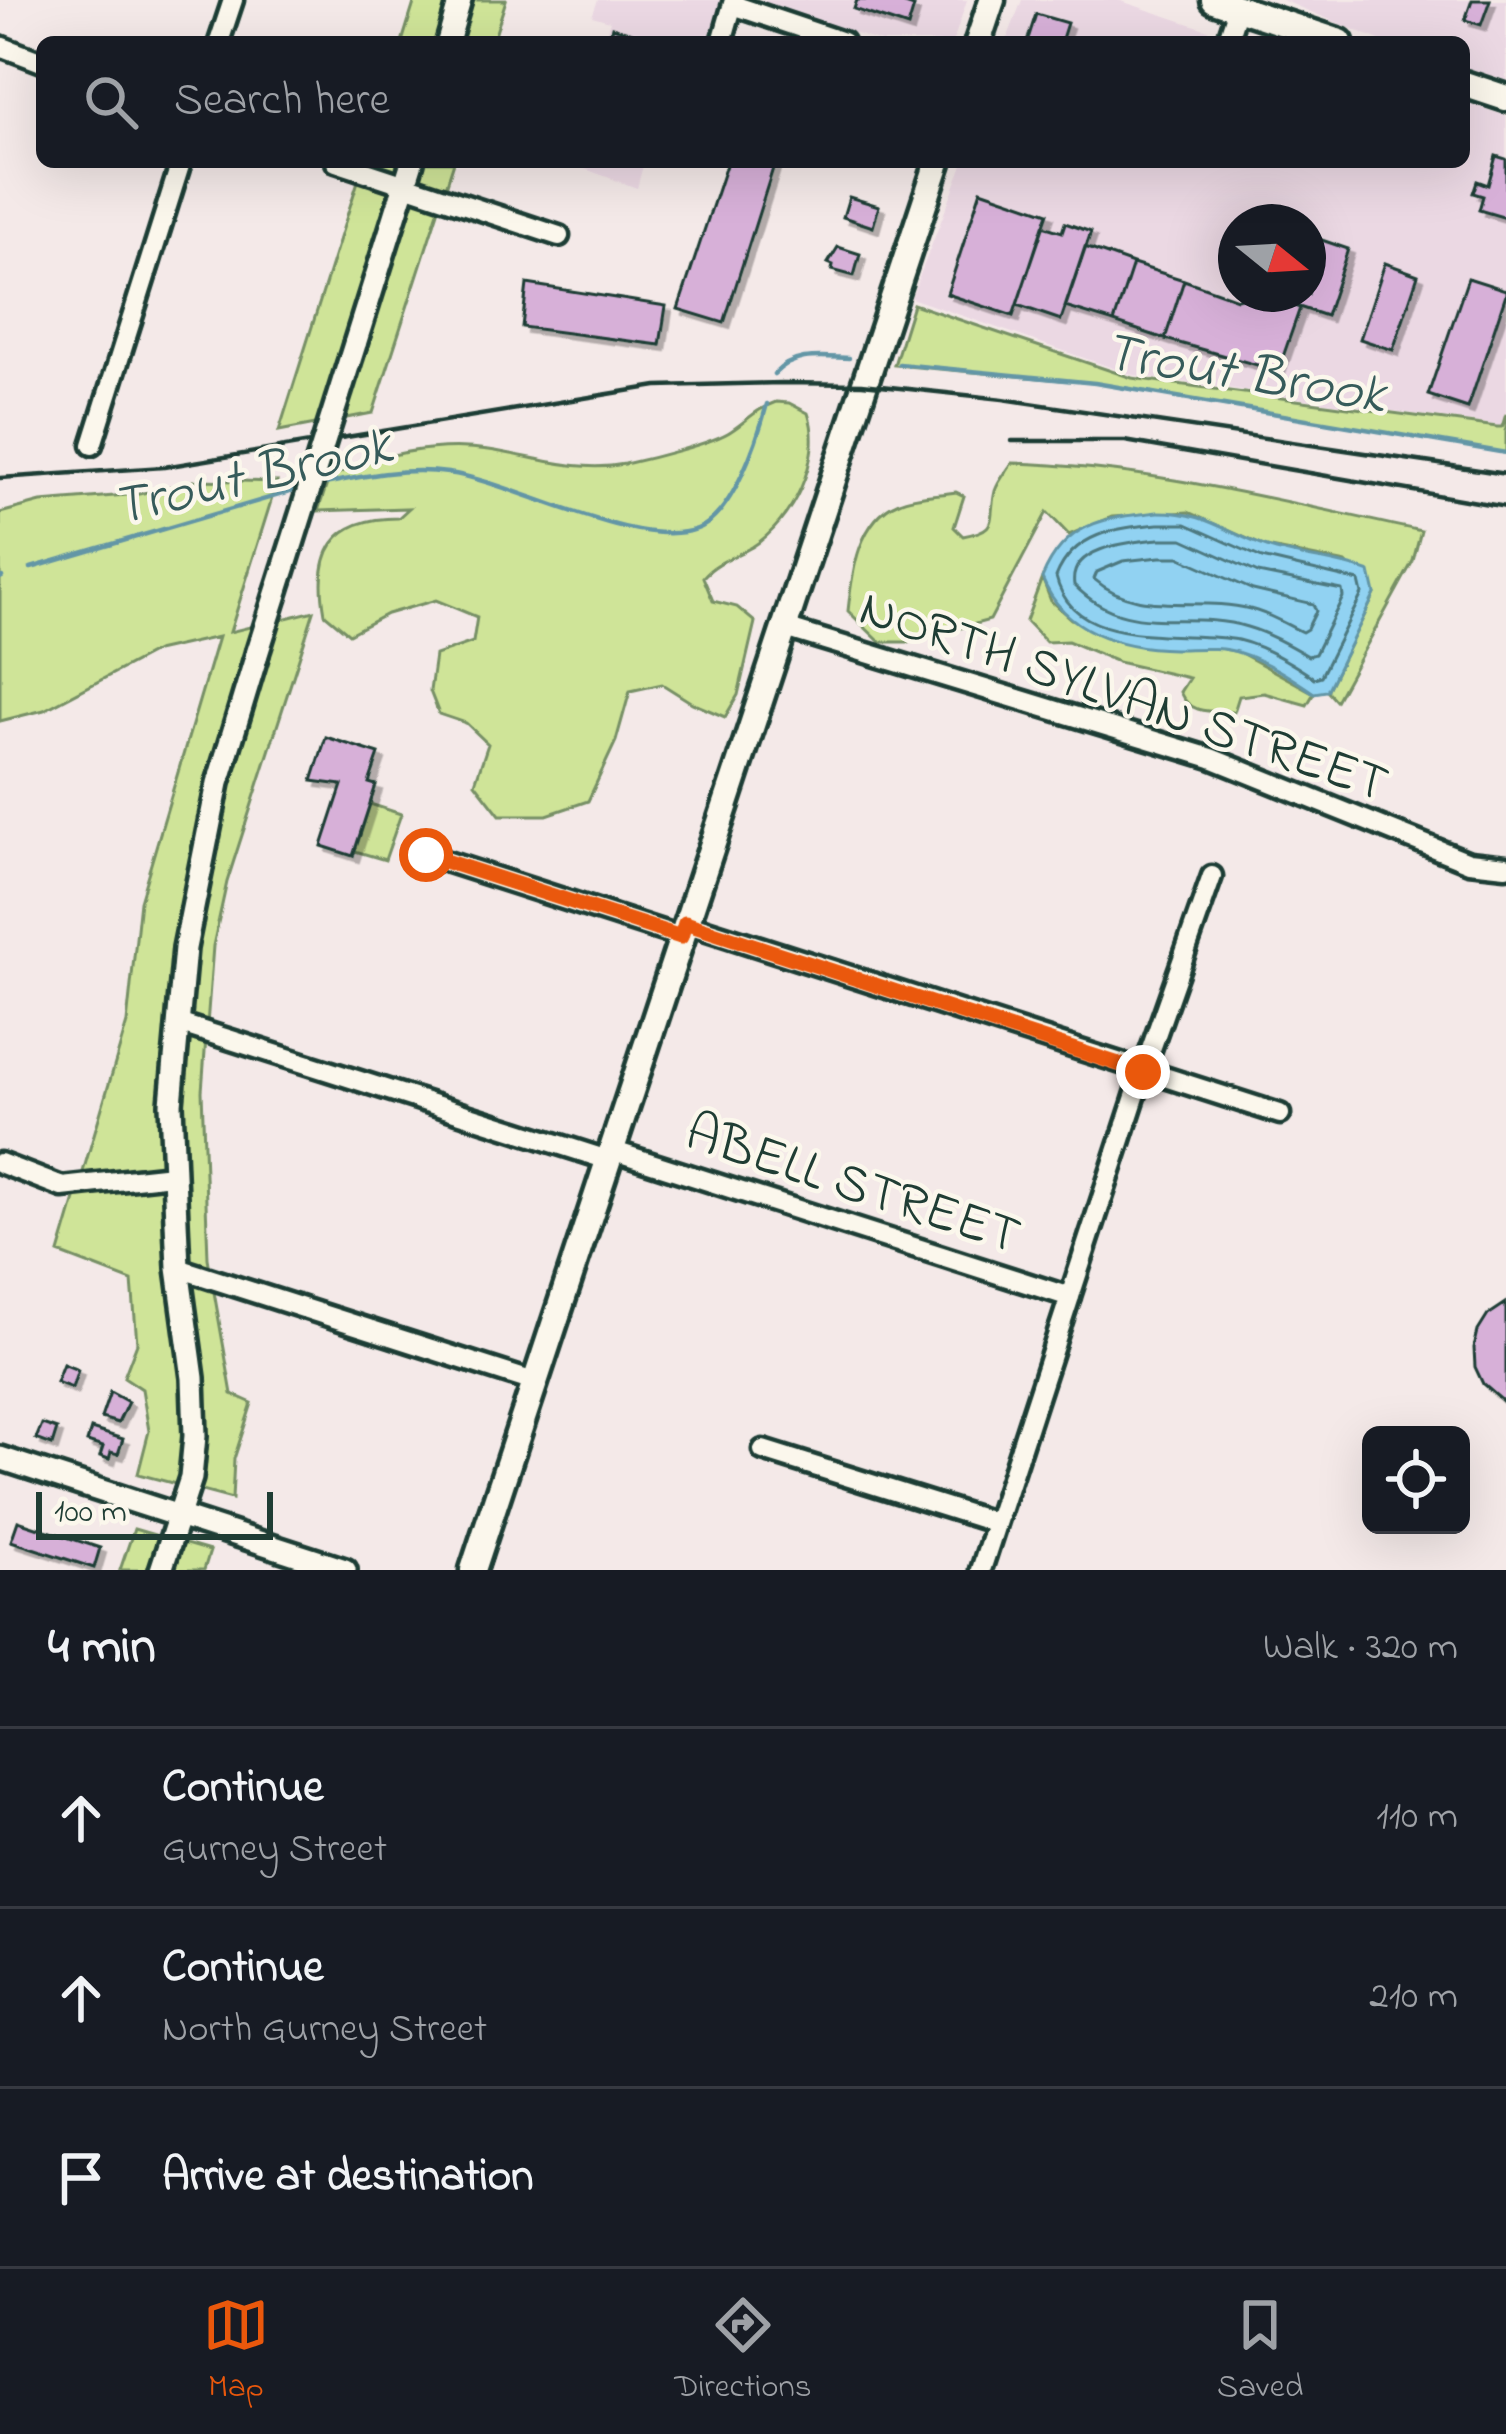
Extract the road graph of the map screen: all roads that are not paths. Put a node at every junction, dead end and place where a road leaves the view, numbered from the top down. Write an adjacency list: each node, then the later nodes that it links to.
1 (233, 0): 6 (street)
2 (460, 0): 7 (street)
3 (992, 0): 10 (main road)
4 (734, 3): 8 (street); 9 (street)
5 (1226, 4): 11 (street); 12 (main road)
6 (221, 36)
7 (450, 36)
8 (724, 36)
9 (826, 36)
10 (980, 36)
11 (1227, 36)
12 (1322, 36)
13 (0, 46): 14 (street)
14 (36, 60)
15 (1470, 86): 16 (main road)
16 (1506, 98)
17 (179, 168): 23 (street)
18 (354, 168): 21 (street)
19 (410, 168): 21 (street)
20 (936, 168): 24 (main road)
21 (406, 185): 22 (street); 29 (street, bridge)
22 (559, 236)
23 (92, 445)
24 (782, 626): 26 (street, NORTH SYLVAN STREET); 28 (main road)
25 (426, 855): 28 (street)
26 (1506, 866)
27 (1213, 876): 30 (street)
28 (683, 930): 30 (street); 32 (main road)
29 (178, 1023): 32 (street, ABELL STREET); 34 (street)
30 (1143, 1072): 31 (street); 36 (street)
31 (1280, 1114)
32 (609, 1155): 36 (street, ABELL STREET); 37 (main road)
33 (0, 1163): 34 (street)
34 (172, 1175): 35 (street)
35 (178, 1268): 37 (street); 40 (street)
36 (1070, 1297): 41 (street)
37 (534, 1382): 44 (main road)
38 (763, 1450): 41 (street)
39 (0, 1458): 40 (street)
40 (180, 1516): 42 (street); 43 (street)
41 (996, 1523): 45 (street)
42 (161, 1570)
43 (345, 1570)
44 (473, 1570)
45 (981, 1570)

